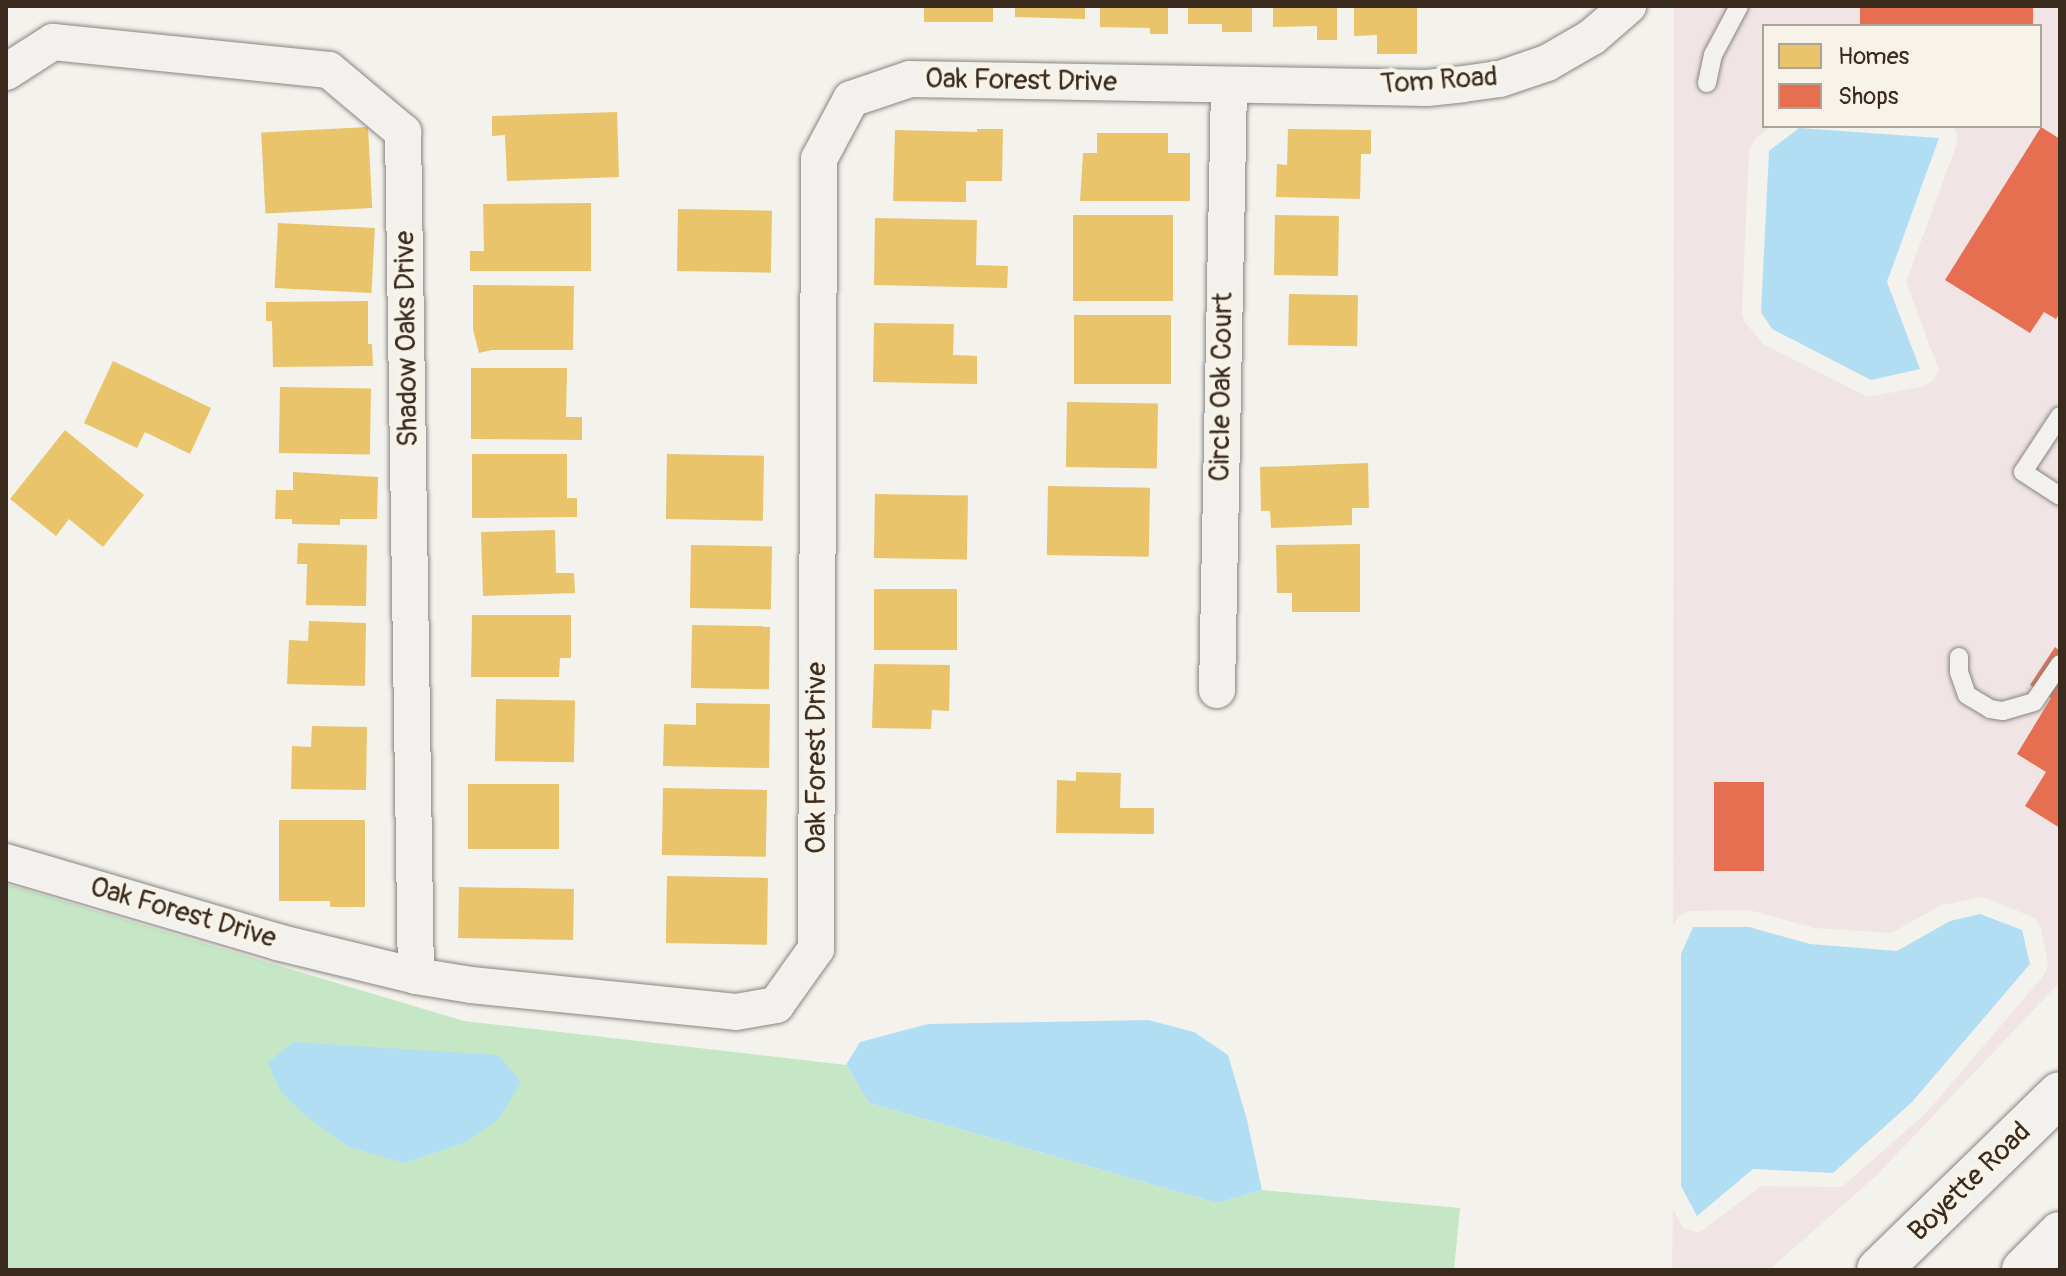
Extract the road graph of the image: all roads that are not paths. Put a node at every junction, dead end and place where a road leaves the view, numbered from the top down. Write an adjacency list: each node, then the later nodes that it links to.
1 (1628, 6): 5 (street, Tom Road)
2 (1739, 6): 4 (lane)
3 (6, 72): 12 (street, Shadow Oaks Drive)
4 (1707, 83)
5 (1229, 85): 10 (street, Circle Oak Court); 12 (street, Oak Forest Drive)
6 (2060, 416): 7 (lane)
7 (2060, 496)
8 (1959, 657): 9 (lane)
9 (2060, 664)
10 (1217, 690)
11 (6, 862): 12 (street, Oak Forest Drive)
12 (416, 976)
13 (2060, 1094): 15 (main road, Boyette Road)
14 (2060, 1234): 16 (main road)
15 (1879, 1270)
16 (2024, 1270)

